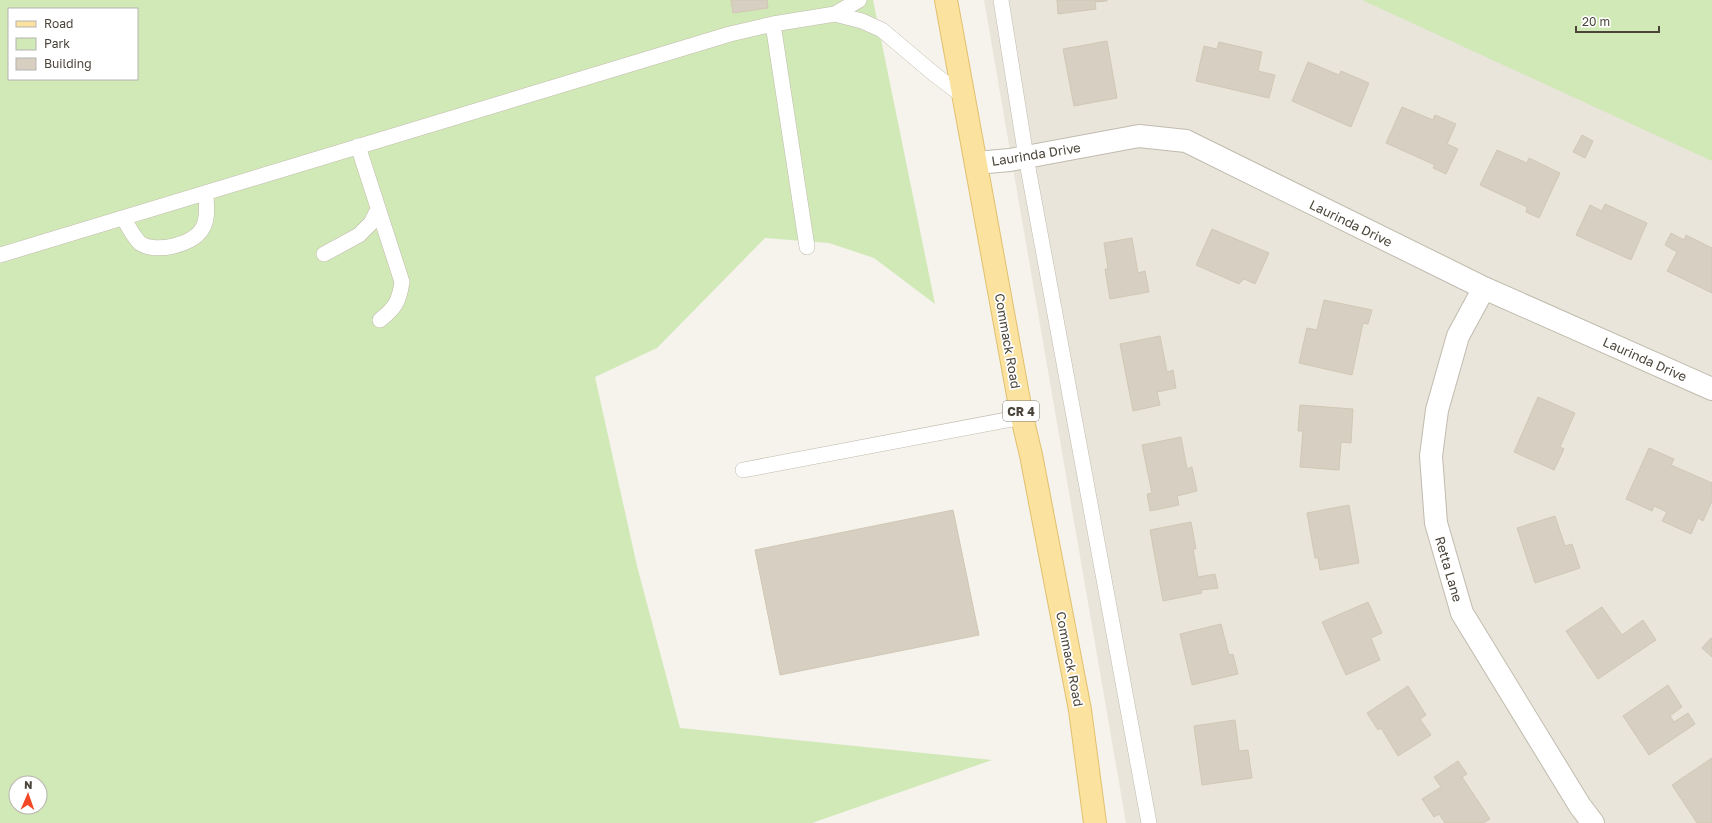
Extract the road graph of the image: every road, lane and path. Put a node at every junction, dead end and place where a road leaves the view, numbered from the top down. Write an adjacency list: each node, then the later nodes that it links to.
1 (859, 0): 4 (lane)
2 (946, 0): 6 (main road, Commack Road / CR 4)
3 (1001, 0): 8 (lane)
4 (835, 14): 5 (lane); 6 (lane)
5 (773, 24): 7 (lane); 13 (lane)
6 (963, 96): 9 (main road, Commack Road / CR 4)
7 (358, 146): 10 (lane); 11 (lane)
8 (1026, 157): 9 (street, Laurinda Drive); 16 (street, Laurinda Drive); 22 (lane)
9 (976, 163): 19 (main road, Commack Road / CR 4)
10 (206, 192): 12 (lane); 12 (lane)
11 (378, 209): 14 (lane); 17 (lane)
12 (122, 218): 15 (lane)
13 (807, 248)
14 (324, 254)
15 (0, 255)
16 (1484, 288): 18 (street, Laurinda Drive); 23 (street, Retta Lane)
17 (380, 320)
18 (1712, 389)
19 (1022, 416): 20 (lane); 21 (main road, Commack Road / CR 4)
20 (743, 470)
21 (1095, 823)
22 (1149, 823)
23 (1592, 823)

